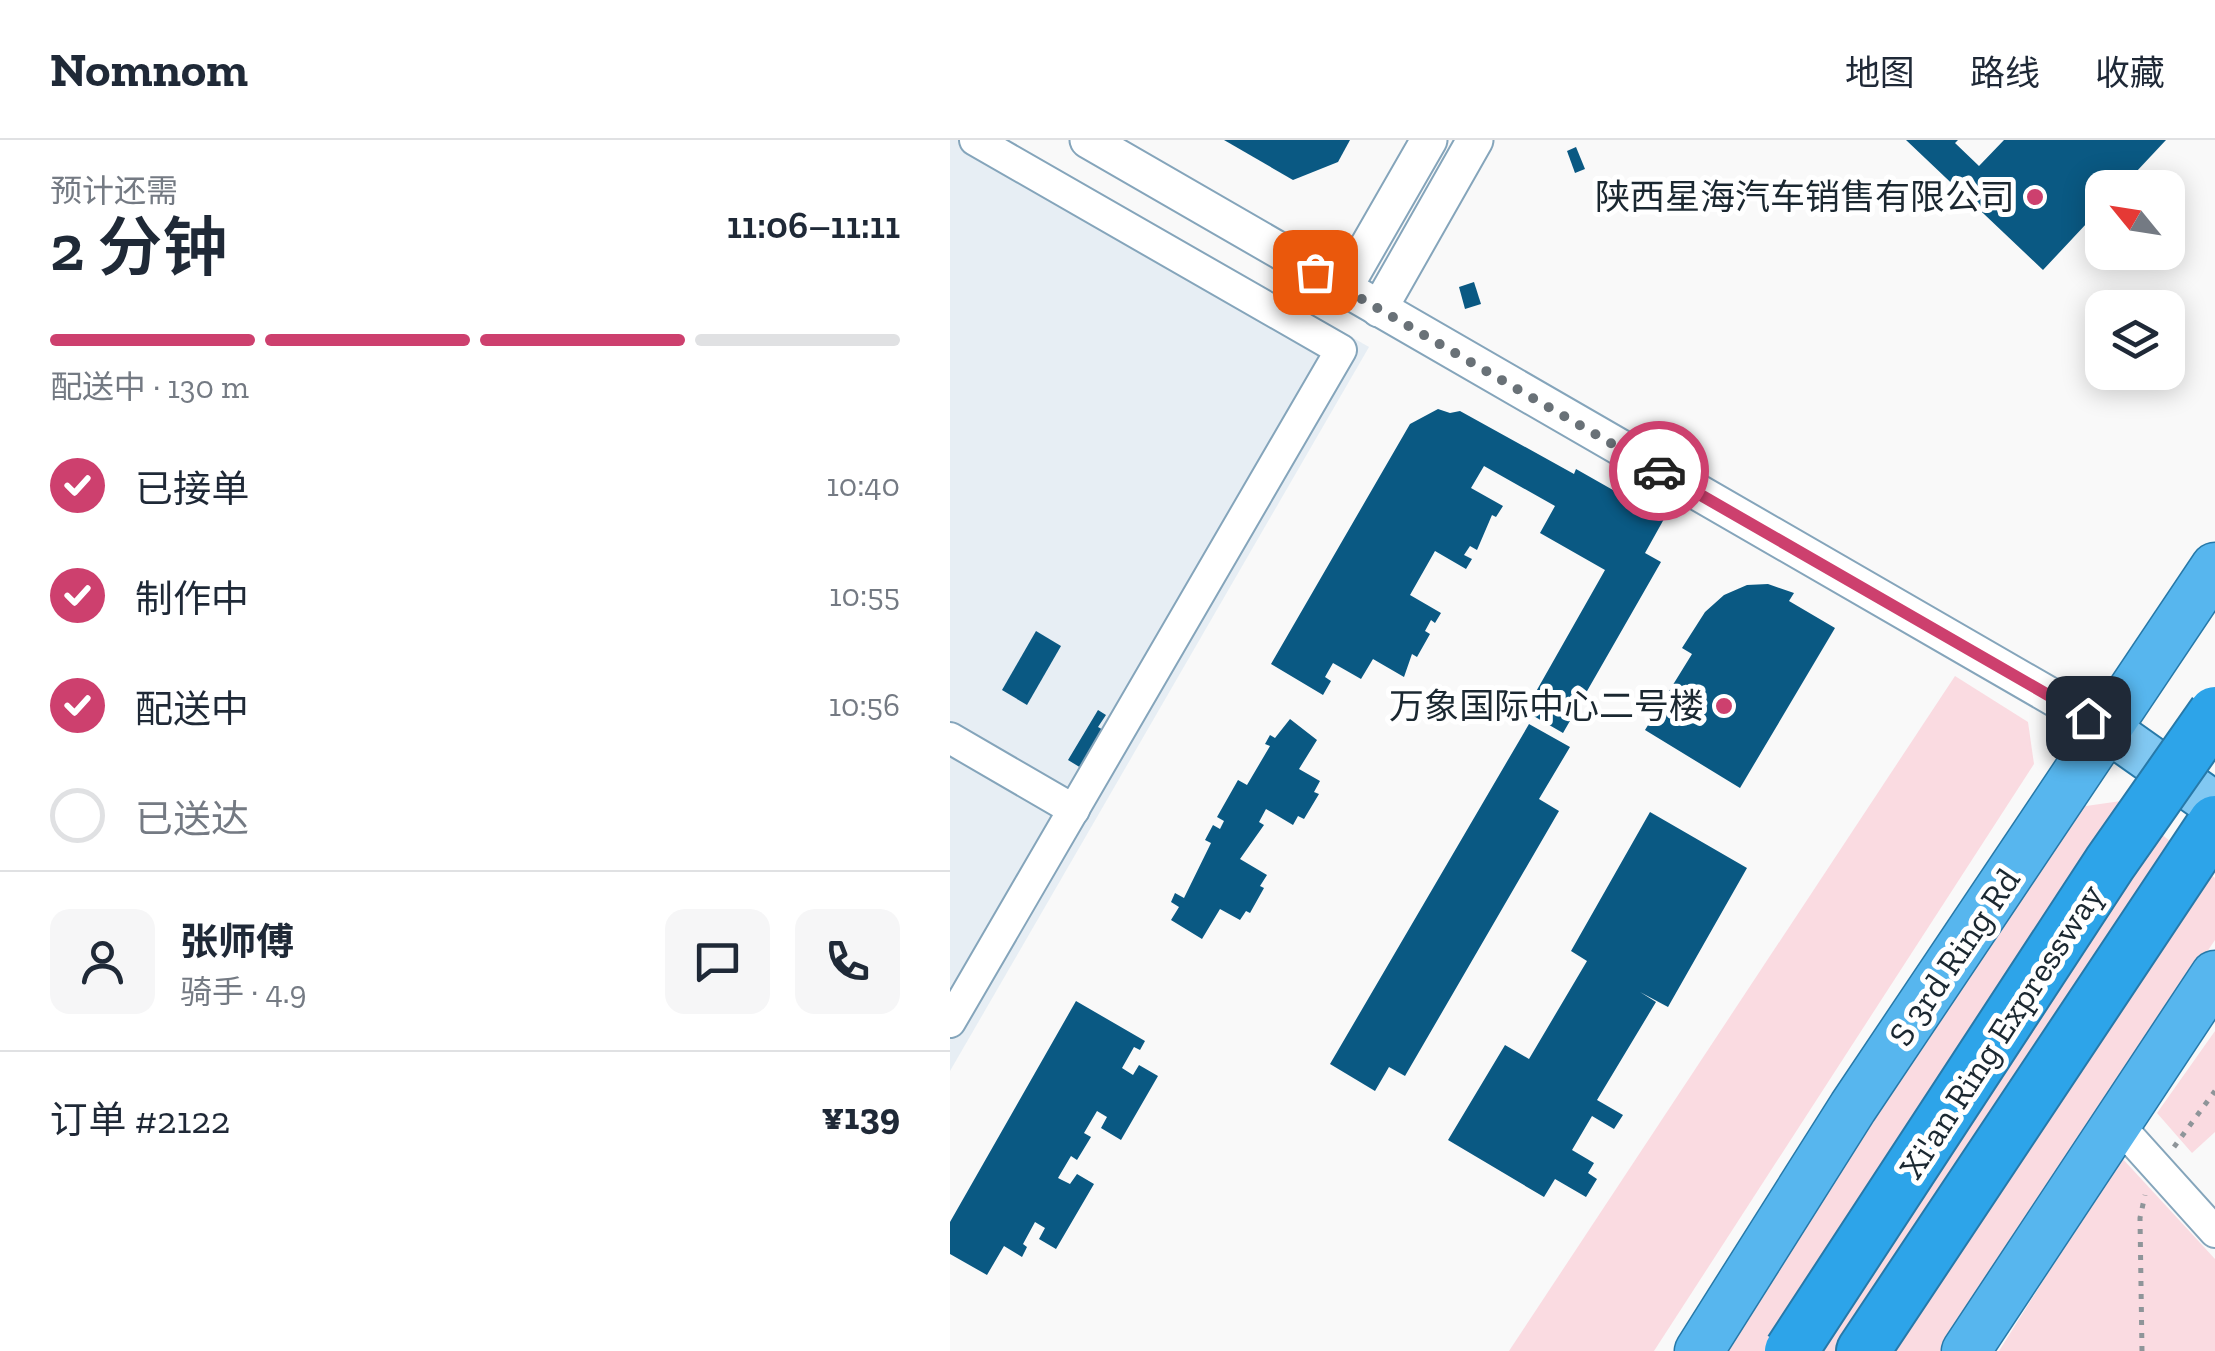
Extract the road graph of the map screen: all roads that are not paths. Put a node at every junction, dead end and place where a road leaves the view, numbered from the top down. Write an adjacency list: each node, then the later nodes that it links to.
1 (975, 140): 12 (street)
2 (1088, 140): 5 (street)
3 (1429, 140): 5 (street)
4 (1475, 140): 6 (street)
5 (1344, 288): 6 (street)
6 (1379, 309): 9 (street)
7 (2215, 567): 9 (highway, S 3rd Ring Rd)
8 (2215, 713): 19 (highway, Xi'an Ring Expressway, bridge)
9 (2106, 728): 11 (main road); 18 (highway, S 3rd Ring Rd)
10 (950, 738): 12 (street)
11 (2215, 805)
12 (1074, 810): 15 (street)
13 (2215, 822): 20 (highway, Xi'an Ring Expressway)
14 (2215, 976): 16 (highway)
15 (950, 1022)
16 (2116, 1122): 17 (street); 21 (highway)
17 (2215, 1232)
18 (1699, 1351)
19 (1792, 1351)
20 (1863, 1351)
21 (1966, 1351)

